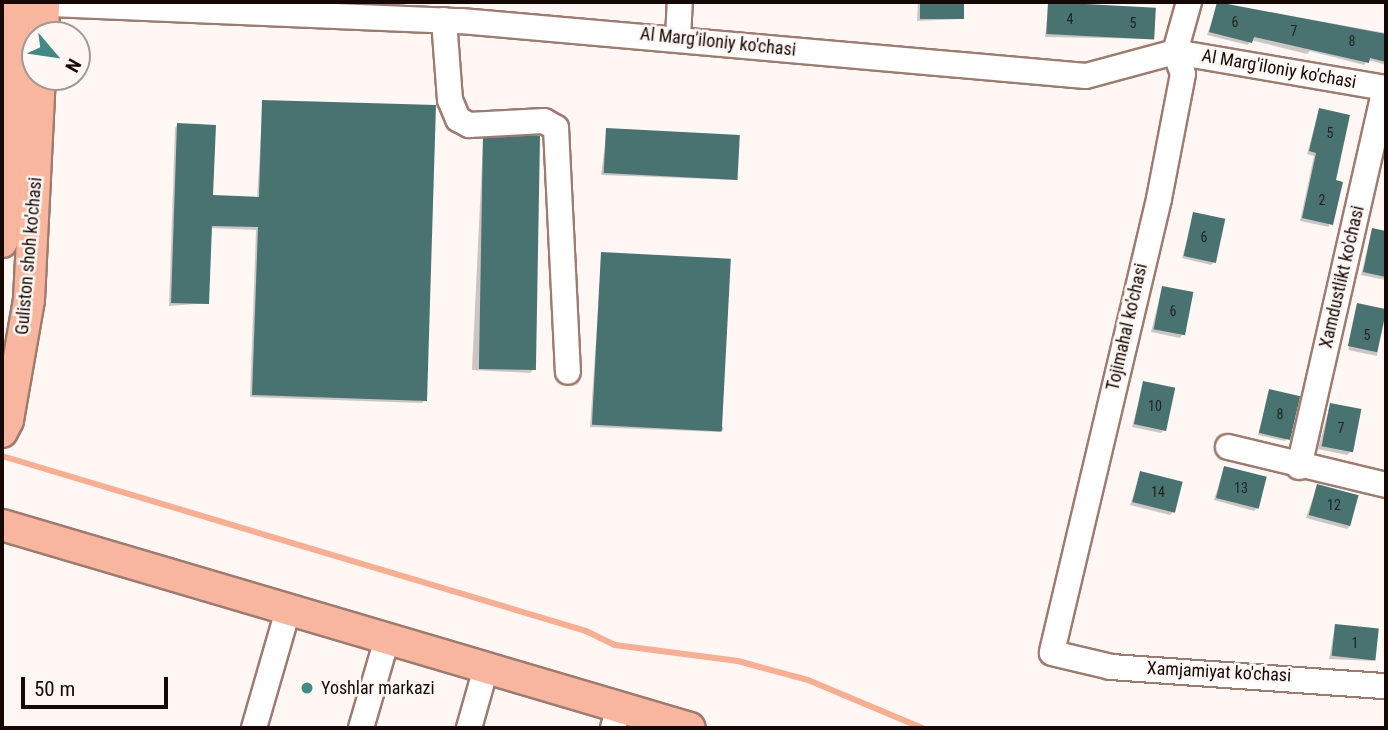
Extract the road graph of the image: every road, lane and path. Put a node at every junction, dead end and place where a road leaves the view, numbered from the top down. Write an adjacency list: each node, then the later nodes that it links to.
1 (680, 2): 6 (street)
2 (1189, 2): 7 (street, Tojimahal ko'chasi)
3 (30, 3): 4 (street, Al Marg'iloniy ko'chasi); 5 (main road); 10 (main road, Guliston shoh ko'chasi)
4 (456, 14): 6 (street, Al Marg'iloniy ko'chasi); 12 (street)
5 (37, 21)
6 (678, 37): 7 (street, Al Marg'iloniy ko'chasi)
7 (1175, 52): 8 (street, Al Marg'iloniy ko'chasi); 20 (street, Tojimahal ko'chasi)
8 (1386, 88): 15 (street, Xamdustlikt ko'chasi)
9 (39, 91): 11 (main road, Guliston shoh ko'chasi)
10 (2, 242)
11 (10, 361): 13 (main road, Guliston shoh ko'chasi)
12 (568, 372)
13 (2, 432)
14 (1228, 447): 15 (street)
15 (1299, 467): 16 (street)
16 (1386, 485)
17 (2, 525): 18 (main road)
18 (288, 610): 19 (main road); 24 (street)
19 (387, 639): 21 (main road); 25 (street)
20 (1052, 653): 22 (street, Xamjamiyat ko'chasi)
21 (486, 668): 23 (main road); 26 (street)
22 (1386, 686)
23 (616, 718): 27 (main road)
24 (254, 728)
25 (361, 728)
26 (469, 728)
27 (690, 728)

